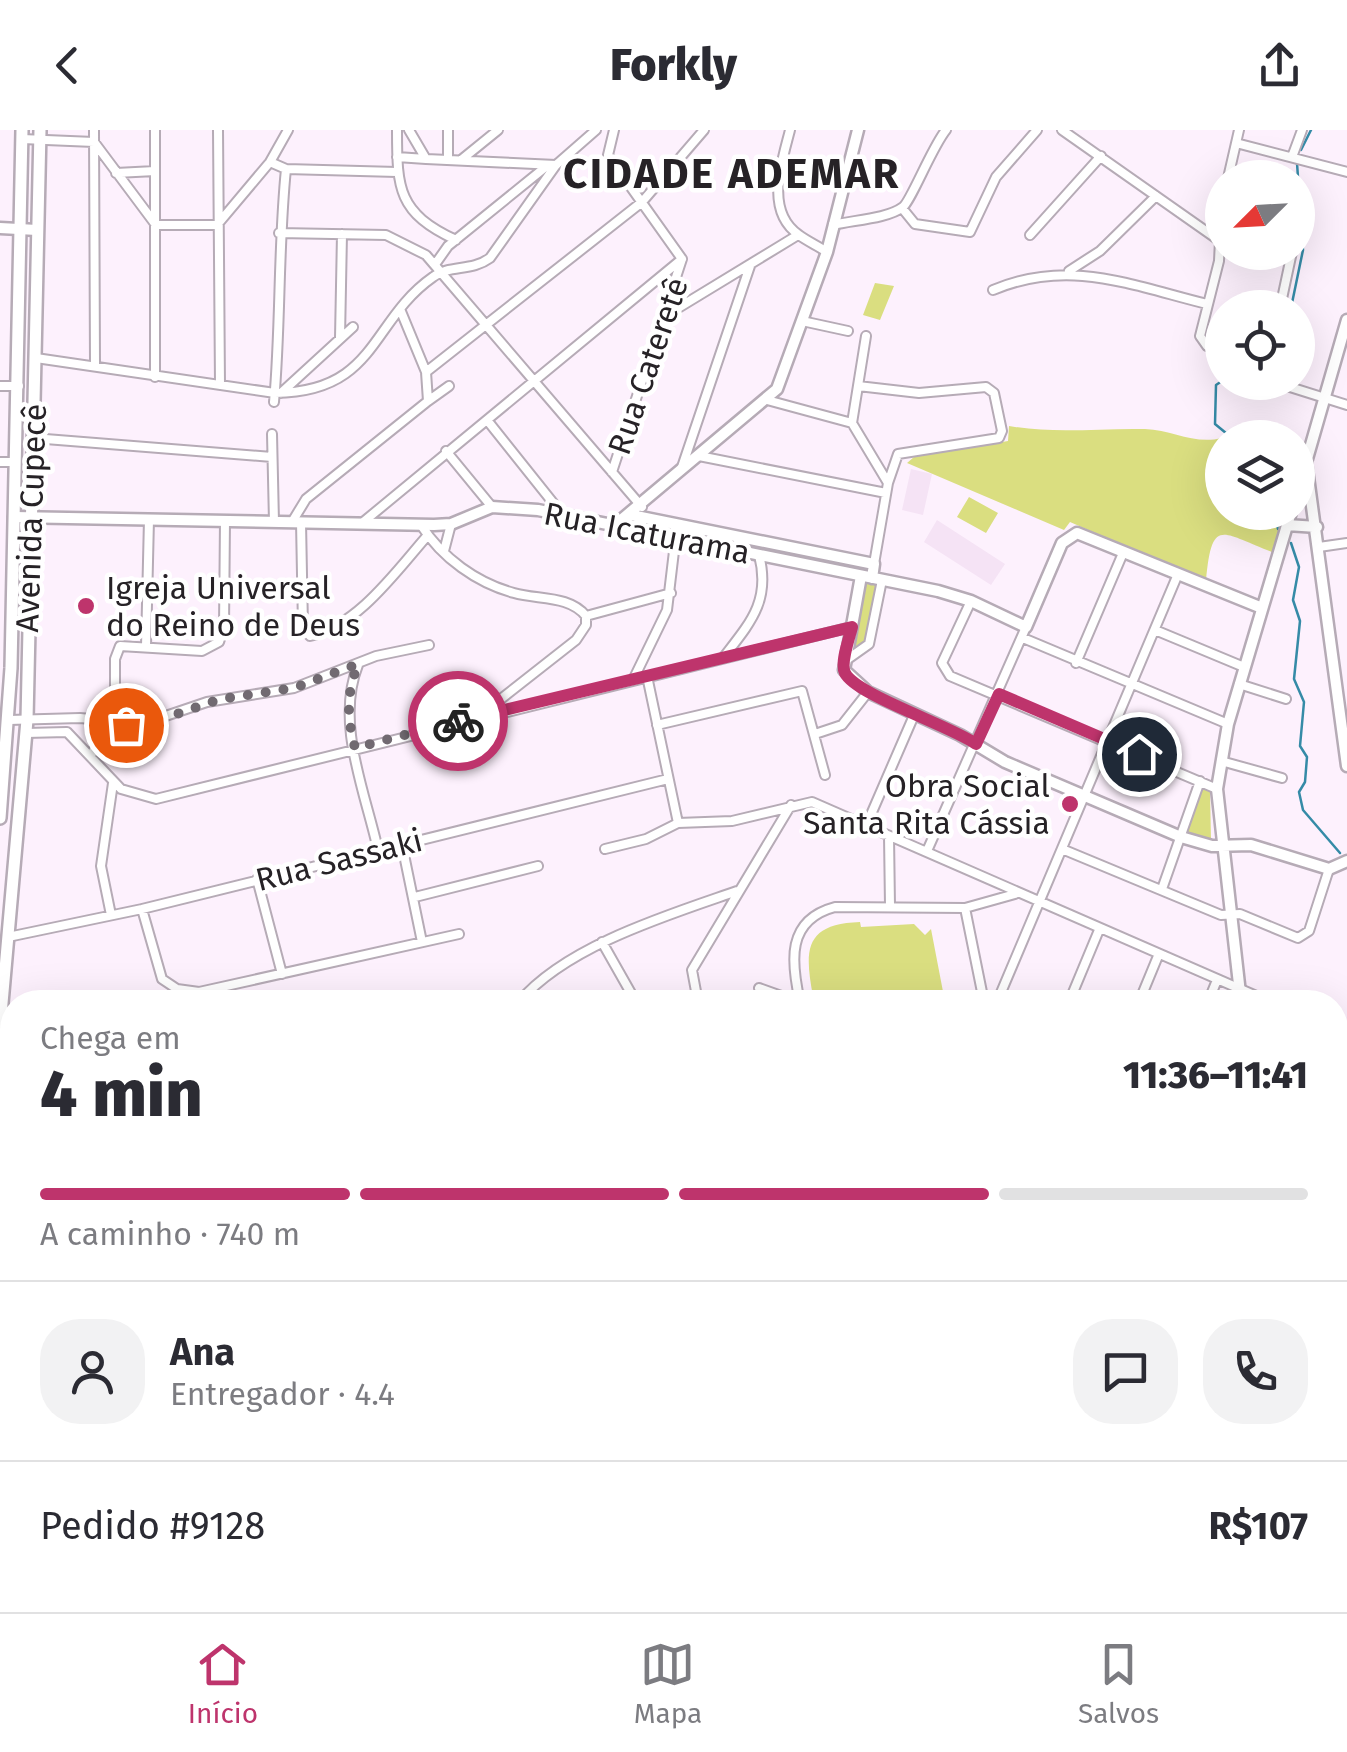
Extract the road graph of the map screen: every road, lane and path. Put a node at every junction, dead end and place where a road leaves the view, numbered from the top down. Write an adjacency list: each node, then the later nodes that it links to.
1 (94, 130): 21 (street)
2 (156, 130): 33 (street)
3 (218, 130): 42 (street)
4 (288, 130): 30 (street)
5 (397, 130): 23 (street)
6 (408, 130): 26 (street)
7 (448, 130): 27 (street)
8 (498, 130): 28 (street)
9 (596, 130): 31 (street)
10 (614, 130): 38 (street)
11 (704, 130): 38 (street)
12 (790, 130): 49 (street)
13 (858, 130): 41 (street)
14 (946, 130): 39 (street)
15 (1037, 130): 39 (street)
16 (1062, 130): 24 (street)
17 (1240, 130): 22 (street)
18 (1302, 130): 25 (street)
19 (22, 135): 20 (street); 44 (main road, Avenida Cupecê)
20 (39, 135): 21 (street); 45 (main road, Avenida Cupecê)
21 (94, 142): 36 (street); 71 (street)
22 (1236, 143): 25 (street); 29 (street)
23 (397, 156): 26 (street); 34 (street)
24 (1101, 156): 37 (street); 50 (street)
25 (1292, 157): 35 (street)
26 (426, 158): 27 (street)
27 (448, 160): 28 (street)
28 (462, 160): 31 (street)
29 (1232, 160)
30 (270, 162): 32 (street); 42 (street)
31 (552, 165): 51 (street); 54 (street)
32 (286, 169): 34 (street); 47 (street)
33 (155, 171): 36 (street); 40 (street)
34 (396, 172): 51 (street)
35 (1347, 172)
36 (116, 173): 40 (street)
37 (1156, 196): 46 (street); 56 (street)
38 (642, 202): 53 (street); 64 (street)
39 (904, 206): 41 (street)
40 (156, 225): 42 (street); 74 (street)
41 (833, 225): 52 (street)
42 (218, 226): 76 (street)
43 (0, 228): 44 (street)
44 (20, 228): 45 (street); 78 (main road, Avenida Cupecê)
45 (37, 230): 70 (main road, Avenida Cupecê)
46 (1205, 230)
47 (279, 233): 48 (street); 72 (street)
48 (342, 234): 54 (street); 68 (street)
49 (798, 235): 52 (street); 55 (street)
50 (1030, 235)
51 (456, 240): 54 (street)
52 (827, 252): 63 (street)
53 (682, 259): 61 (street, Rua Cateretê); 75 (street)
54 (440, 266): 59 (street); 64 (street)
55 (750, 266): 61 (street); 98 (street)
56 (1067, 272): 57 (street); 58 (street)
57 (993, 290)
58 (1205, 304)
59 (400, 309): 73 (street); 82 (street)
60 (1205, 313): 69 (street)
61 (663, 317): 97 (street, Rua Cateretê)
62 (1347, 320): 83 (street)
63 (802, 321): 66 (street); 84 (street)
64 (489, 324): 73 (street); 75 (street)
65 (352, 326): 68 (street)
66 (848, 331)
67 (866, 336): 80 (street)
68 (340, 338): 72 (street)
69 (1205, 343)
70 (36, 358): 71 (street); 91 (main road, Avenida Cupecê)
71 (95, 365): 74 (street)
72 (291, 366): 82 (street); 82 (street)
73 (426, 372): 85 (street)
74 (155, 376): 76 (street)
75 (537, 380): 87 (street); 97 (street)
76 (220, 385): 82 (street)
77 (0, 386): 78 (street)
78 (19, 386): 96 (main road, Avenida Cupecê)
79 (449, 386): 85 (street)
80 (858, 386): 88 (street); 99 (street)
81 (1315, 394): 83 (street)
82 (277, 396)
83 (1325, 397): 86 (street); 89 (street)
84 (767, 400): 88 (street); 93 (street)
85 (428, 401): 110 (street)
86 (1347, 405)
87 (487, 420): 92 (street); 102 (street)
88 (852, 424): 99 (street)
89 (1315, 431)
90 (272, 434): 94 (street)
91 (33, 438): 94 (street); 106 (main road, Avenida Cupecê)
92 (446, 450): 100 (street); 111 (street)
93 (699, 456): 98 (street); 99 (street)
94 (272, 457): 109 (street)
95 (0, 462): 96 (street)
96 (16, 462): 105 (main road, Avenida Cupecê)
97 (612, 472): 101 (street)
98 (680, 472): 101 (street)
99 (887, 488): 123 (street)
100 (492, 507): 102 (street, Rua Icaturama); 112 (street, Rua Icaturama)
101 (642, 507): 103 (street)
102 (563, 514): 113 (street, Rua Icaturama)
103 (631, 516): 113 (street); 117 (street, Rua Icaturama)
104 (1315, 516): 114 (street)
105 (14, 517): 106 (street); 131 (main road, Avenida Cupecê)
106 (30, 518): 107 (street); 156 (main road, Avenida Cupecê)
107 (149, 519): 108 (street); 135 (street)
108 (225, 520): 109 (street); 135 (street)
109 (274, 522): 110 (street)
110 (296, 522): 111 (street); 115 (street)
111 (362, 523): 115 (street)
112 (451, 524): 115 (street); 120 (street)
113 (613, 526): 117 (street, Rua Icaturama)
114 (1317, 528): 119 (street)
115 (425, 530): 120 (street)
116 (1285, 530): 128 (street)
117 (677, 532): 122 (street, Rua Icaturama); 123 (street, Rua Icaturama); 126 (street)
118 (1347, 543): 119 (street)
119 (1320, 547): 140 (street)
120 (444, 551): 129 (street)
121 (1123, 553): 124 (street); 133 (street); 138 (street)
122 (759, 555): 125 (street, Rua Icaturama); 136 (street)
123 (874, 564): 125 (street)
124 (1178, 574): 128 (street); 132 (street)
125 (871, 578): 127 (street, Rua Icaturama); 130 (street); 137 (street)
126 (671, 593): 129 (street); 143 (street)
127 (972, 601): 133 (street, Rua Icaturama); 147 (street)
128 (1262, 608): 141 (street)
129 (586, 616): 150 (street)
130 (852, 627): 136 (street); 137 (street)
131 (6, 630): 152 (main road, Avenida Cupecê)
132 (1155, 630): 141 (street); 145 (street)
133 (1024, 632): 138 (street); 147 (street)
134 (429, 645): 139 (street)
135 (146, 646): 153 (street)
136 (723, 658): 142 (street)
137 (845, 661): 146 (street)
138 (1076, 662): 145 (street)
139 (358, 664): 153 (street); 163 (street)
140 (1341, 665): 166 (street)
141 (1244, 667): 144 (street)
142 (647, 676): 143 (street); 155 (street)
143 (634, 679): 150 (street)
144 (1239, 684): 148 (street); 154 (street)
145 (1130, 685): 154 (street); 160 (street)
146 (868, 692): 149 (street); 158 (street)
147 (999, 694): 160 (street); 162 (street)
148 (1286, 699)
149 (915, 713): 162 (street); 179 (street)
150 (479, 716): 163 (street)
151 (70, 718): 153 (street); 156 (street); 157 (street)
152 (9, 720): 156 (street); 168 (main road, Avenida Cupecê)
153 (111, 723): 161 (street)
154 (1228, 724): 165 (street)
155 (657, 725): 158 (street); 170 (street)
156 (26, 726): 157 (street); 171 (main road, Avenida Cupecê)
157 (67, 732): 159 (street)
158 (815, 734): 167 (street)
159 (78, 740): 161 (street); 164 (street)
160 (1108, 741): 172 (street); 175 (street)
161 (94, 742): 164 (street)
162 (976, 744): 175 (street); 187 (street)
163 (355, 748): 173 (street); 186 (street)
164 (91, 756): 173 (street)
165 (1221, 760): 169 (street); 174 (street)
166 (1347, 766)
167 (825, 775)
168 (2, 778): 171 (street); 177 (main road, Avenida Cupecê)
169 (1282, 778)
170 (668, 779): 178 (street); 183 (street, Rua Sassaki)
171 (22, 780): 204 (main road, Avenida Cupecê)
172 (1200, 781): 174 (street); 181 (street)
173 (113, 783): 201 (street)
174 (1217, 788): 182 (street)
175 (1086, 798): 181 (street); 185 (street)
176 (792, 805): 178 (street); 179 (street); 193 (street)
177 (0, 818)
178 (678, 823): 184 (street)
179 (866, 826): 180 (street)
180 (888, 836): 187 (street); 197 (street)
181 (1181, 837): 182 (street); 192 (street)
182 (1222, 844): 190 (street); 200 (street)
183 (402, 845): 186 (street, Rua Sassaki); 195 (street)
184 (604, 849)
185 (1062, 849): 192 (street); 196 (street)
186 (378, 850): 191 (street, Rua Sassaki)
187 (927, 852): 194 (street)
188 (1347, 861): 190 (street)
189 (538, 866): 195 (street)
190 (1329, 870): 200 (street)
191 (257, 879): 199 (street, Rua Sassaki); 208 (street)
192 (1162, 889): 200 (street)
193 (737, 891): 206 (street); 215 (street)
194 (1016, 894): 196 (street); 198 (street)
195 (415, 897): 205 (street)
196 (1040, 904): 202 (street); 219 (street)
197 (890, 906): 198 (street); 217 (street)
198 (965, 908): 218 (street)
199 (142, 909): 201 (street, Rua Sassaki); 208 (street)
200 (1232, 914): 211 (street)
201 (111, 916): 204 (street, Rua Sassaki)
202 (1100, 930): 207 (street); 220 (street)
203 (459, 934): 205 (street)
204 (8, 937): 212 (main road, Avenida Cupecê)
205 (422, 942): 208 (street)
206 (602, 942): 213 (street); 214 (street)
207 (1158, 956): 209 (street); 221 (street)
208 (282, 974)
209 (1218, 980): 211 (street); 222 (street)
210 (760, 988): 216 (street)
211 (1239, 988): 223 (street)
212 (3, 990)
213 (531, 990)
214 (629, 990)
215 (692, 990)
216 (765, 990)
217 (796, 990)
218 (982, 990)
219 (1002, 990)
220 (1074, 990)
221 (1144, 990)
222 (1213, 990)
223 (1243, 990)
224 (364, 1612): 225 (street)
225 (373, 1612)

